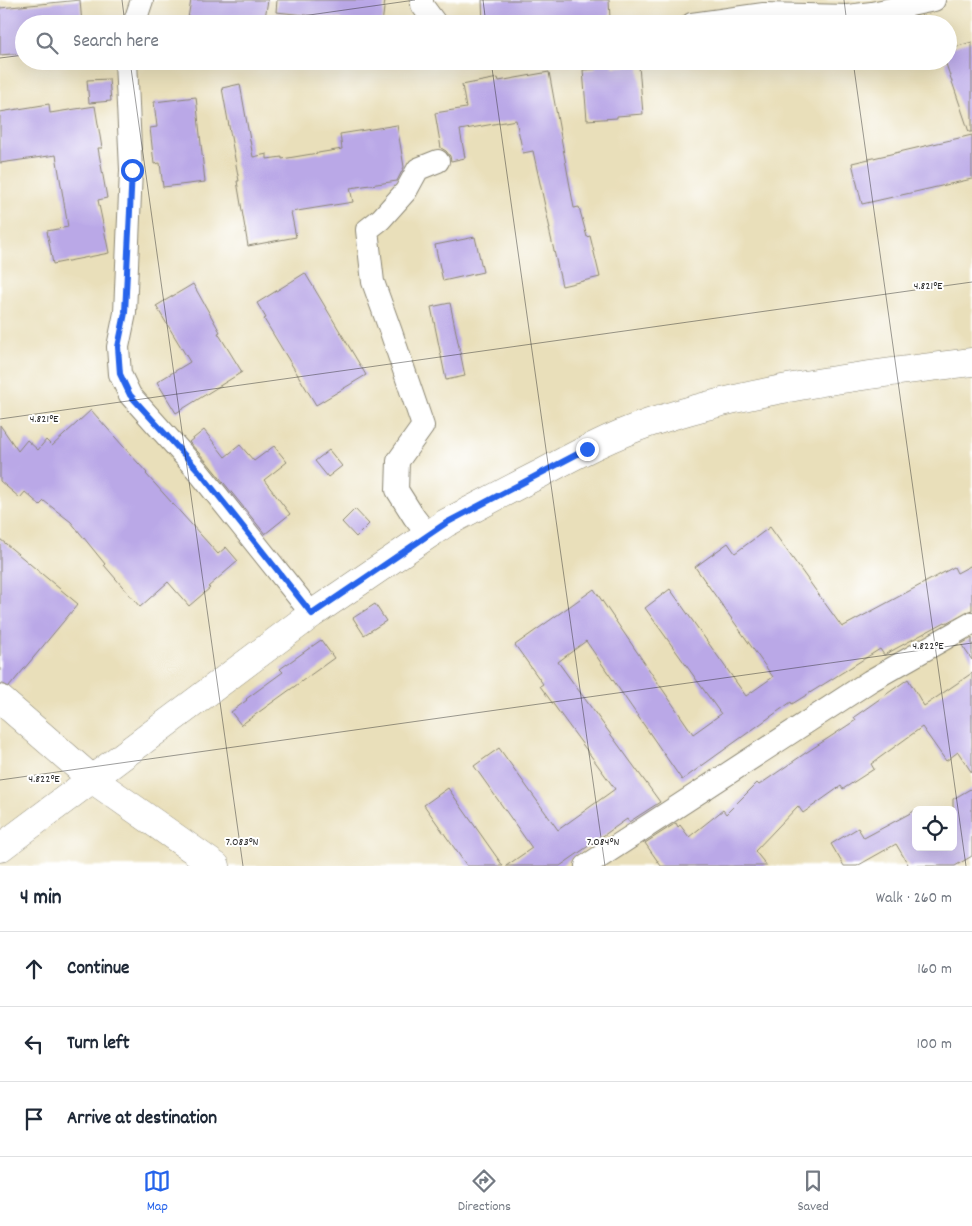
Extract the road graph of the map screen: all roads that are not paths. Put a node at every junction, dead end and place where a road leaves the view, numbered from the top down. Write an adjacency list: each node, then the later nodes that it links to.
1 (142, 0): 4 (street)
2 (422, 0): 5 (street)
3 (934, 0): 8 (street)
4 (137, 15)
5 (429, 15)
6 (757, 15): 7 (street)
7 (806, 15)
8 (856, 15)
9 (126, 70): 13 (street)
10 (438, 160): 12 (street)
11 (972, 362): 12 (main road)
12 (428, 535): 13 (main road)
13 (312, 614): 16 (main road)
14 (972, 623): 19 (street)
15 (0, 699): 16 (main road)
16 (92, 779): 17 (main road); 18 (main road)
17 (0, 848)
18 (216, 866)
19 (586, 866)

